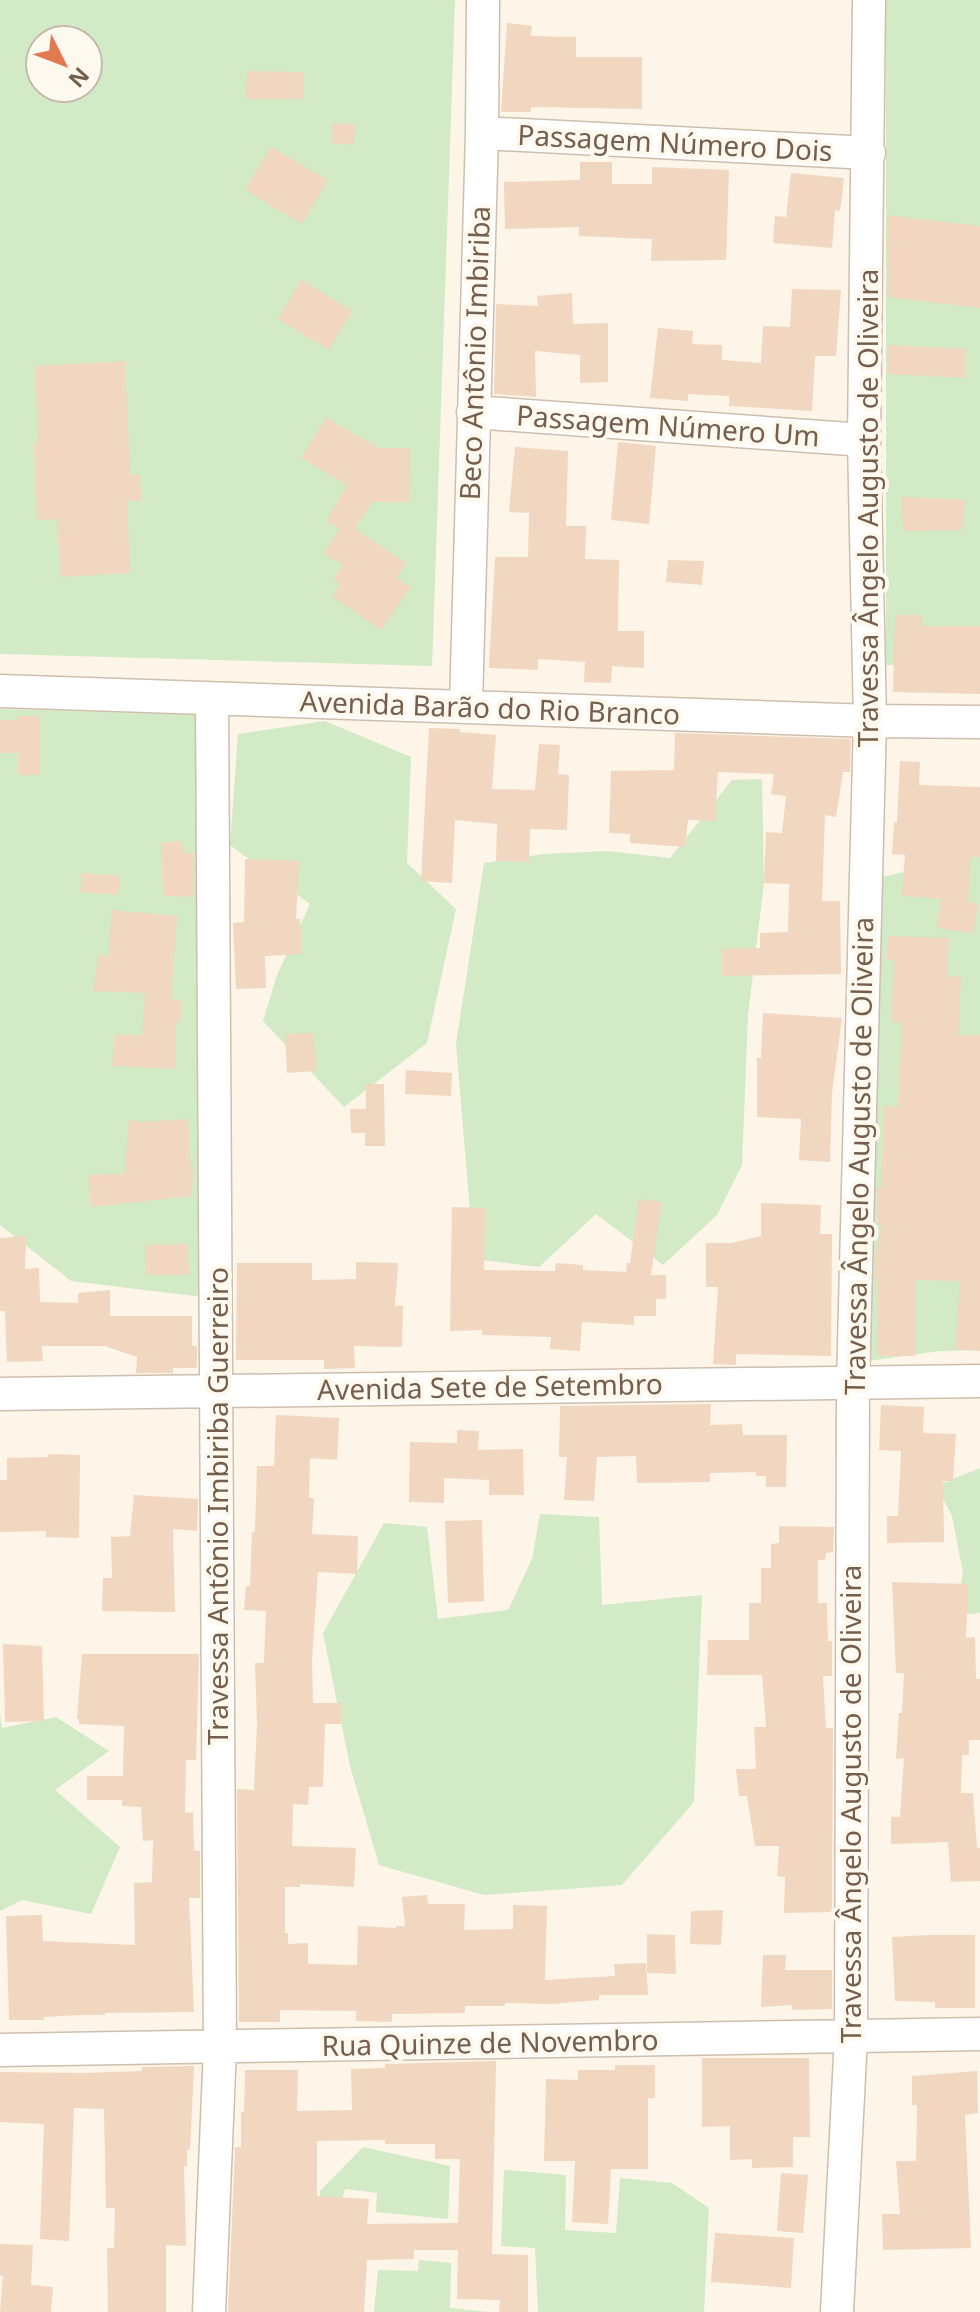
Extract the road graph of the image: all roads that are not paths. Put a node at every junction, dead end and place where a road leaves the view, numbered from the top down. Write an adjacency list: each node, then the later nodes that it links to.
1 (483, 0): 3 (street, Beco Antônio Imbiriba)
2 (869, 0): 4 (street, Travessa Ângelo Augusto de Oliveira)
3 (482, 133): 4 (street, Passagem Número Dois); 5 (street, Beco Antônio Imbiriba)
4 (869, 153): 6 (street, Travessa Ângelo Augusto de Oliveira)
5 (473, 412): 6 (street, Passagem Número Um); 9 (street, Beco Antônio Imbiriba)
6 (864, 440): 10 (street, Travessa Ângelo Augusto de Oliveira)
7 (0, 691): 8 (street, Avenida Barão do Rio Branco)
8 (212, 699): 9 (street, Avenida Barão do Rio Branco); 14 (street, Travessa Antônio Imbiriba Guerreiro)
9 (466, 705): 10 (street, Avenida Barão do Rio Branco)
10 (870, 721): 11 (street, Avenida Barão do Rio Branco); 13 (street, Travessa Ângelo Augusto de Oliveira)
11 (980, 722)
12 (980, 1381): 13 (street, Avenida Sete de Setembro)
13 (853, 1383): 14 (street, Avenida Sete de Setembro); 17 (street, Travessa Ângelo Augusto de Oliveira)
14 (218, 1389): 15 (street, Avenida Sete de Setembro); 18 (street, Travessa Antônio Imbiriba Guerreiro)
15 (0, 1394)
16 (980, 2034): 17 (street, Rua Quinze de Novembro)
17 (851, 2037): 18 (street, Rua Quinze de Novembro); 21 (street, Travessa Ângelo Augusto de Oliveira)
18 (220, 2047): 19 (street, Rua Quinze de Novembro); 20 (street, Travessa Antônio Imbiriba Guerreiro)
19 (0, 2050)
20 (209, 2312)
21 (837, 2312)

